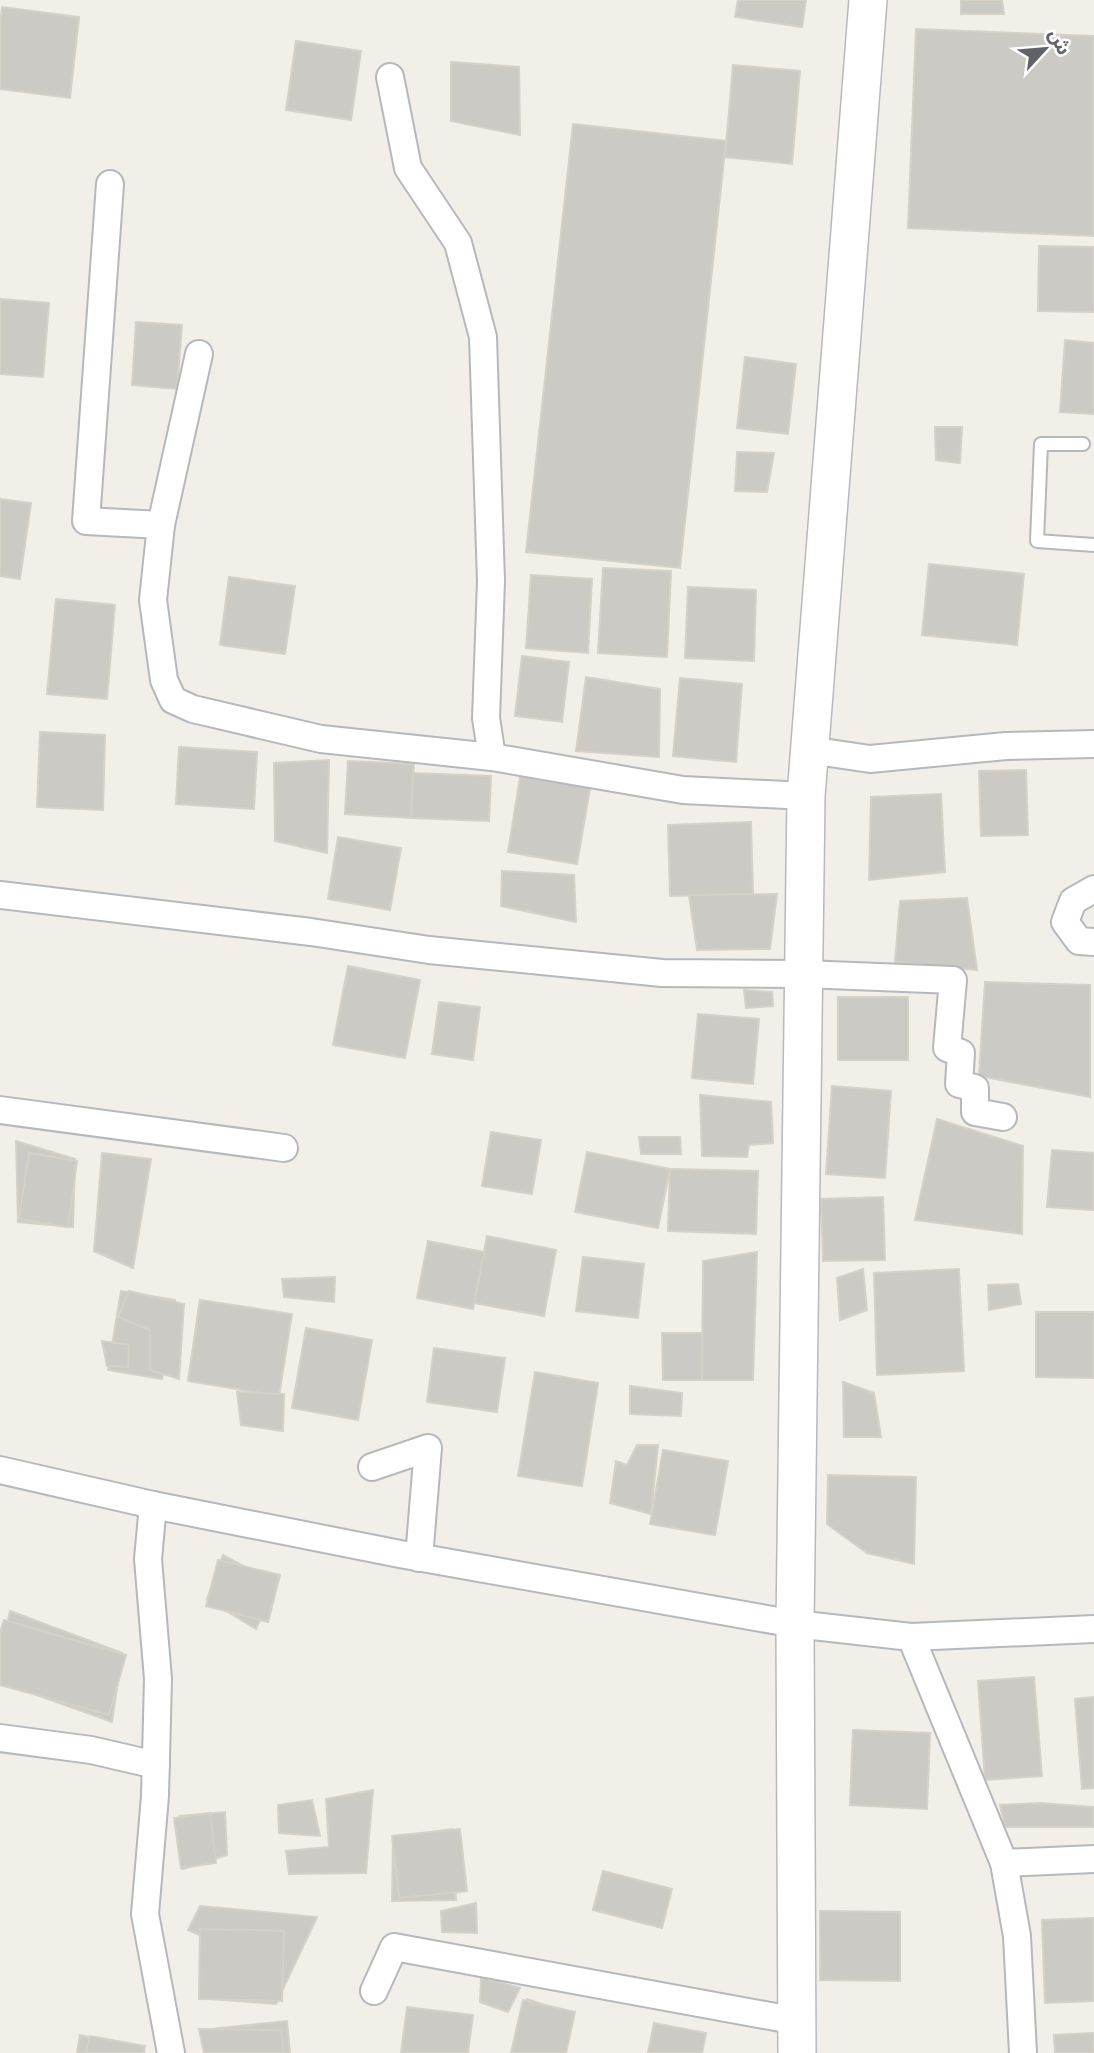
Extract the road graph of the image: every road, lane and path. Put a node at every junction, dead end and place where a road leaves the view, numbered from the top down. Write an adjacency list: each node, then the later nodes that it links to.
1 (868, 0): 9 (main road)
2 (390, 77): 10 (street)
3 (110, 184): 6 (street)
4 (199, 354): 6 (street)
5 (1083, 444): 7 (lane)
6 (161, 525): 10 (street)
7 (1094, 545)
8 (1094, 744): 9 (street)
9 (809, 750): 11 (main road)
10 (492, 757): 11 (street)
11 (806, 796): 15 (main road)
12 (1094, 889): 14 (street)
13 (0, 895): 15 (street)
14 (1094, 942)
15 (804, 974): 17 (street); 23 (main road)
16 (0, 1110): 18 (street)
17 (1003, 1117)
18 (284, 1148)
19 (372, 1467): 22 (street)
20 (0, 1470): 21 (street)
21 (153, 1505): 22 (street); 27 (street)
22 (419, 1558): 23 (street)
23 (795, 1624): 25 (street); 31 (main road)
24 (1094, 1629): 25 (street)
25 (911, 1637): 29 (street)
26 (0, 1738): 27 (street)
27 (156, 1765): 32 (street)
28 (1094, 1858): 29 (street)
29 (1004, 1863): 33 (street)
30 (374, 1991): 31 (street)
31 (797, 2037)
32 (171, 2053)
33 (1023, 2053)

